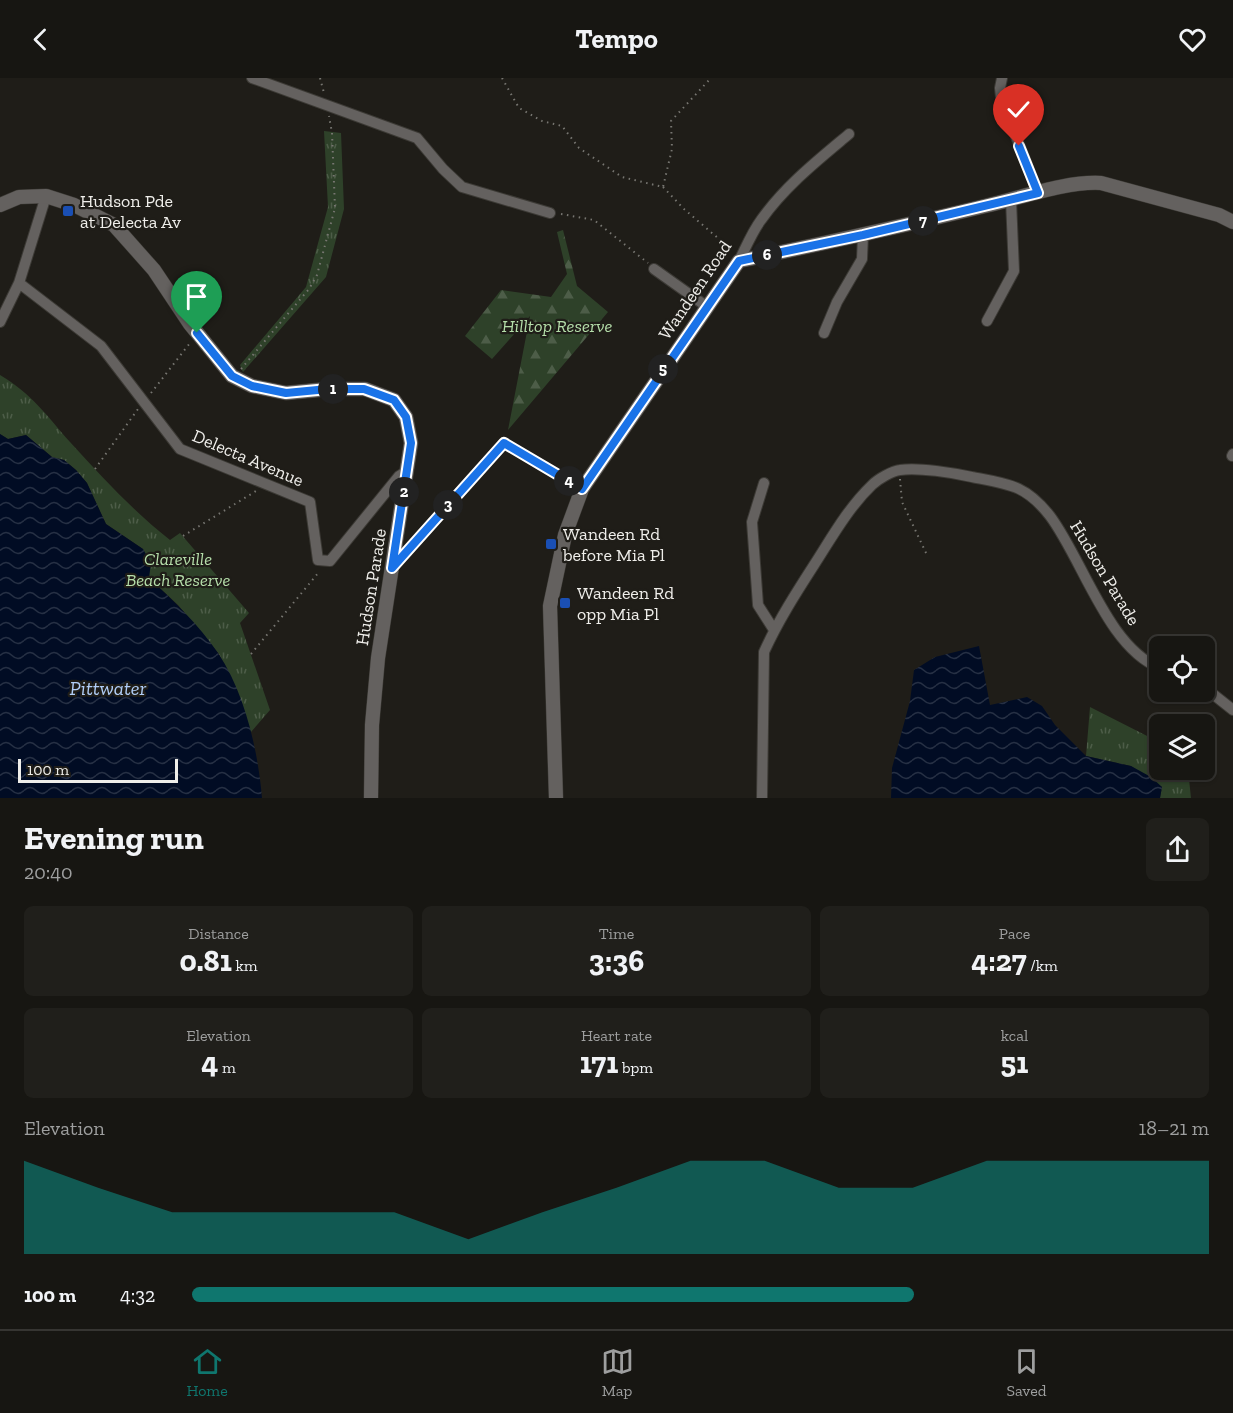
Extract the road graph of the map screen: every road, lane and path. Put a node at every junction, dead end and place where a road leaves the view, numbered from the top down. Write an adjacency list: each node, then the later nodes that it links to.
1 (252, 78): 6 (street)
2 (320, 78): 6 (path)
3 (502, 78): 8 (path)
4 (711, 78): 8 (path)
5 (1002, 78): 9 (street)
6 (327, 105): 13 (street); 23 (path)
7 (849, 134): 16 (street, Wandeen Road)
8 (663, 187): 16 (path)
9 (1038, 193): 11 (street); 14 (street)
10 (46, 196): 12 (street, Hudson Parade); 18 (street); 23 (street, Hudson Parade)
11 (1011, 200): 15 (street); 20 (street)
12 (0, 205)
13 (550, 213): 17 (path)
14 (1233, 222)
15 (863, 235): 16 (street); 22 (street)
16 (740, 259): 19 (street, Wandeen Road)
17 (654, 269): 19 (street)
18 (19, 283): 21 (street); 27 (street, Delecta Avenue)
19 (706, 306): 28 (street, Wandeen Road)
20 (987, 321)
21 (0, 322)
22 (824, 333)
23 (232, 376): 25 (street, Hudson Parade)
24 (900, 470): 30 (path); 33 (street); 35 (street, Hudson Parade)
25 (407, 471): 31 (street); 32 (street, Hudson Parade)
26 (764, 483): 33 (street)
27 (267, 485): 29 (path); 31 (street, Delecta Avenue)
28 (582, 489): 32 (path); 39 (street, Wandeen Road)
29 (183, 536)
30 (927, 555)
31 (322, 560): 34 (path)
32 (392, 568): 38 (street, Hudson Parade)
33 (774, 630): 40 (street)
34 (251, 654)
35 (1149, 663)
36 (1215, 696): 37 (street)
37 (1233, 710)
38 (371, 798)
39 (556, 798)
40 (762, 798)

